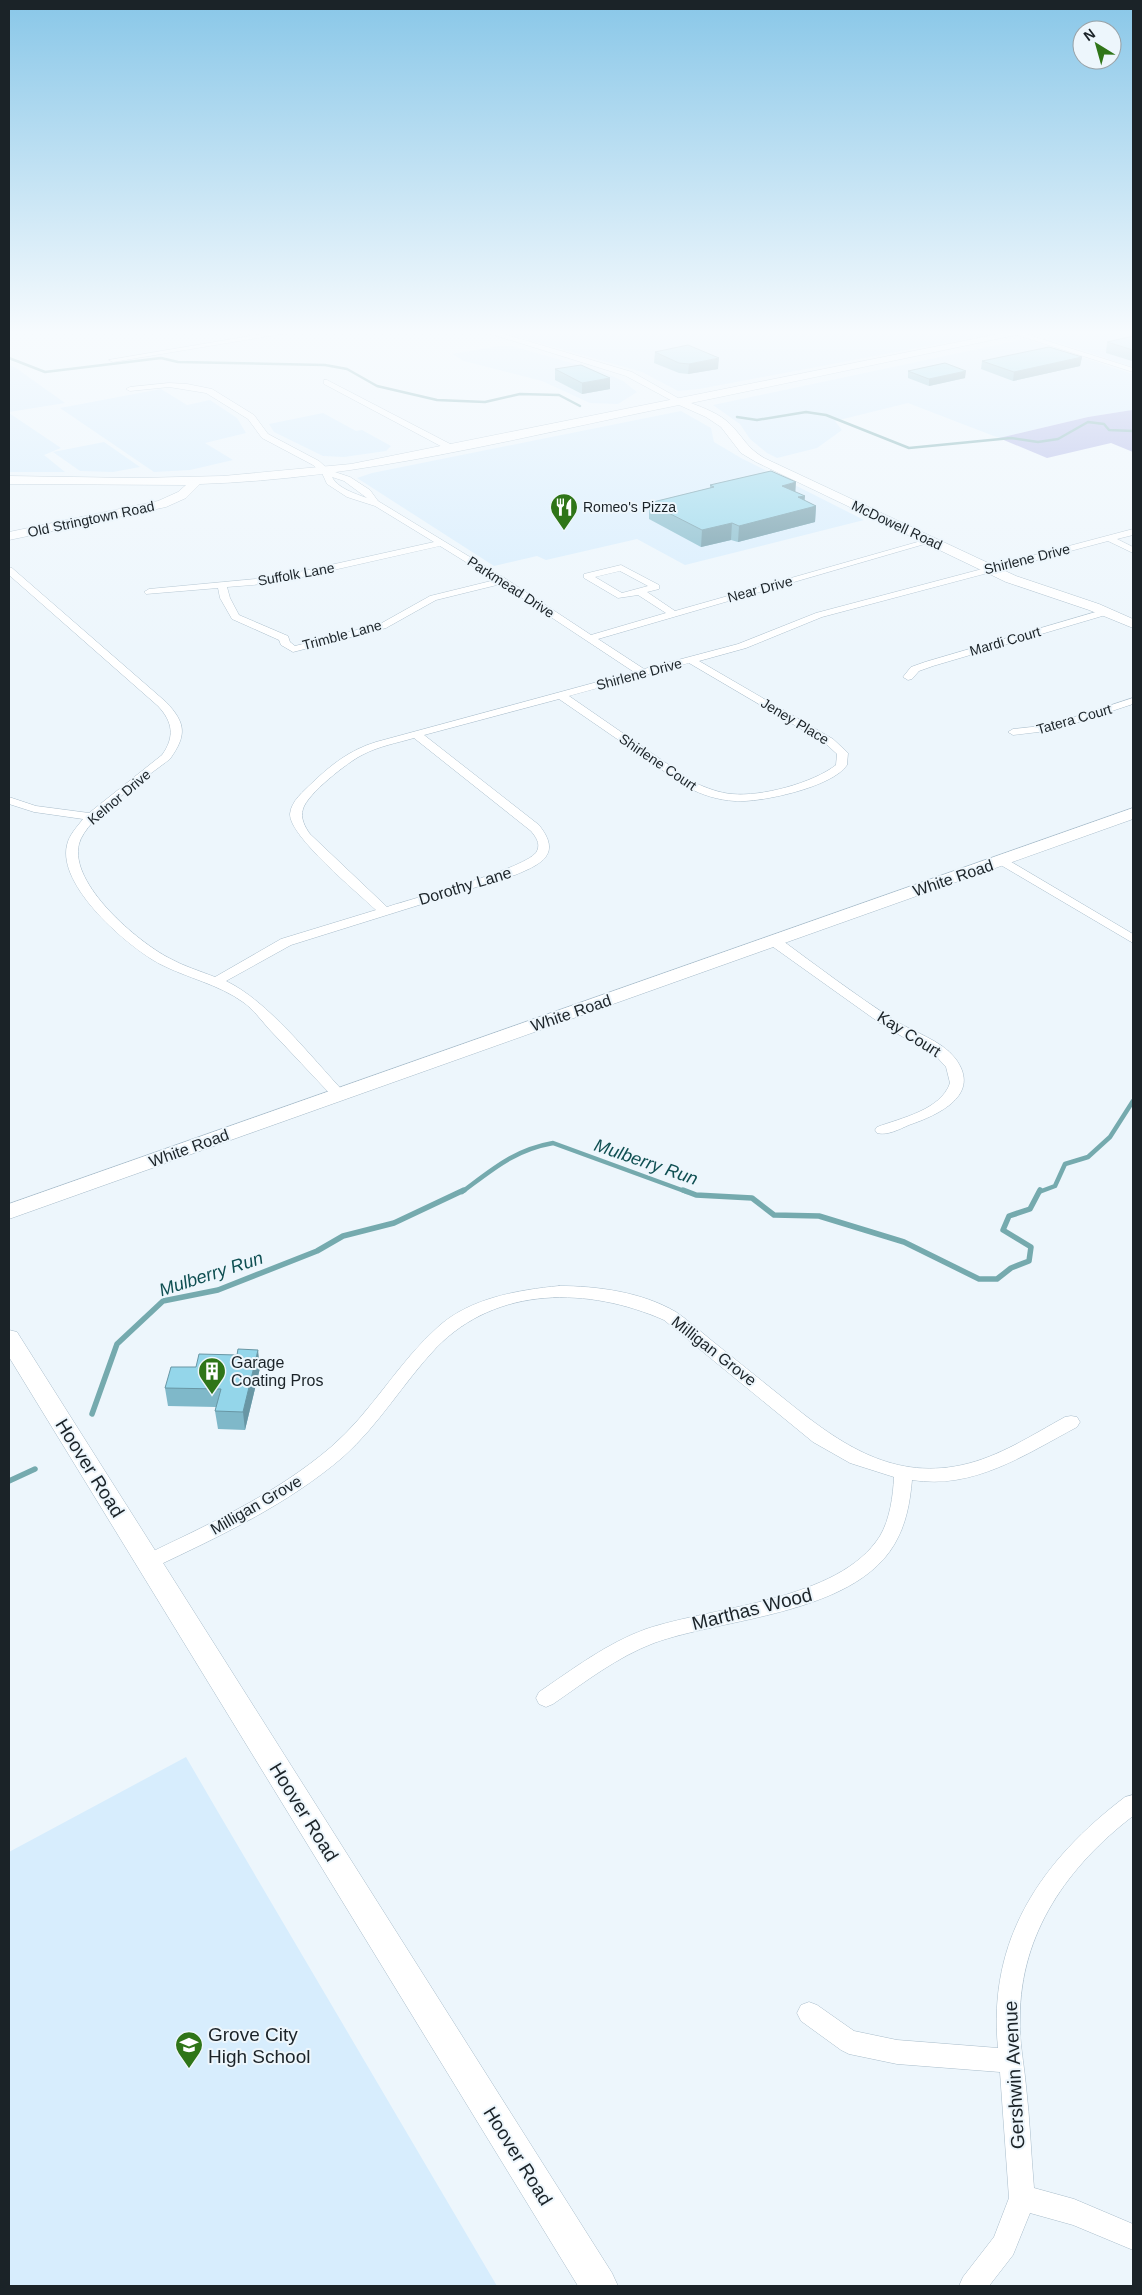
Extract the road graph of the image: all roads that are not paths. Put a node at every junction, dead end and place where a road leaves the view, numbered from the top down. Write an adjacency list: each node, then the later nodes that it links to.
1 (267, 437): 6 (street, Parkmead Drive)
2 (432, 437): 5 (street)
3 (507, 437): 5 (main road)
4 (734, 437): 12 (main road, McDowell Road)
5 (453, 448): 6 (main road)
6 (326, 472): 8 (main road); 13 (street, Parkmead Drive)
7 (9, 480): 8 (main road)
8 (196, 481): 10 (main road, Old Stringtown Road)
9 (1133, 532): 11 (street, Shirlene Drive)
10 (9, 536)
11 (1108, 538): 14 (street); 15 (street, Shirlene Drive)
12 (931, 541): 15 (main road, McDowell Road); 22 (street, Near Drive)
13 (442, 543): 17 (street, Parkmead Drive); 18 (street, Suffolk Lane)
14 (1133, 550)
15 (990, 568): 21 (main road, McDowell Road); 25 (street, Shirlene Drive)
16 (9, 570): 35 (street, Kelnor Drive)
17 (503, 581): 18 (street, Trimble Lane); 24 (street, Parkmead Drive)
18 (222, 585): 20 (street, Suffolk Lane)
19 (639, 591): 19 (street); 22 (street)
20 (148, 592)
21 (1106, 612): 23 (main road, McDowell Road); 27 (street, Mardi Court)
22 (674, 614): 24 (street, Near Drive)
23 (1133, 624)
24 (590, 638): 26 (street, Parkmead Drive)
25 (691, 660): 26 (street, Shirlene Drive); 32 (street, Jeney Place)
26 (643, 673): 28 (street, Shirlene Drive)
27 (908, 677)
28 (560, 695): 31 (street, Shirlene Drive); 32 (street, Shirlene Court)
29 (1133, 701): 30 (street, Tatera Court)
30 (1013, 732)
31 (416, 734): 37 (street, Shirlene Drive); 37 (street, Dorothy Lane)
32 (796, 786)
33 (9, 800): 35 (street)
34 (1133, 814): 36 (main road, White Road)
35 (92, 817): 40 (street, Kelnor Drive)
36 (1002, 861): 38 (street); 39 (main road, White Road)
37 (384, 911): 40 (street, Dorothy Lane)
38 (1133, 939)
39 (774, 942): 41 (main road, White Road); 42 (street, Kay Court)
40 (217, 981): 41 (street, Kelnor Drive)
41 (339, 1095): 43 (main road, White Road)
42 (882, 1130)
43 (9, 1212)
44 (9, 1338): 47 (main road, Hoover Road)
45 (1071, 1422): 46 (street, Milligan Grove)
46 (904, 1473): 47 (street, Milligan Grove); 48 (street, Marthas Wood)
47 (148, 1562): 54 (main road, Hoover Road)
48 (546, 1698)
49 (1133, 1804): 51 (street, Gershwin Avenue)
50 (809, 2013): 51 (street)
51 (1012, 2061): 52 (street, Gershwin Avenue)
52 (1022, 2198): 53 (street); 55 (street, Gershwin Avenue)
53 (1133, 2237)
54 (599, 2286)
55 (972, 2286)

